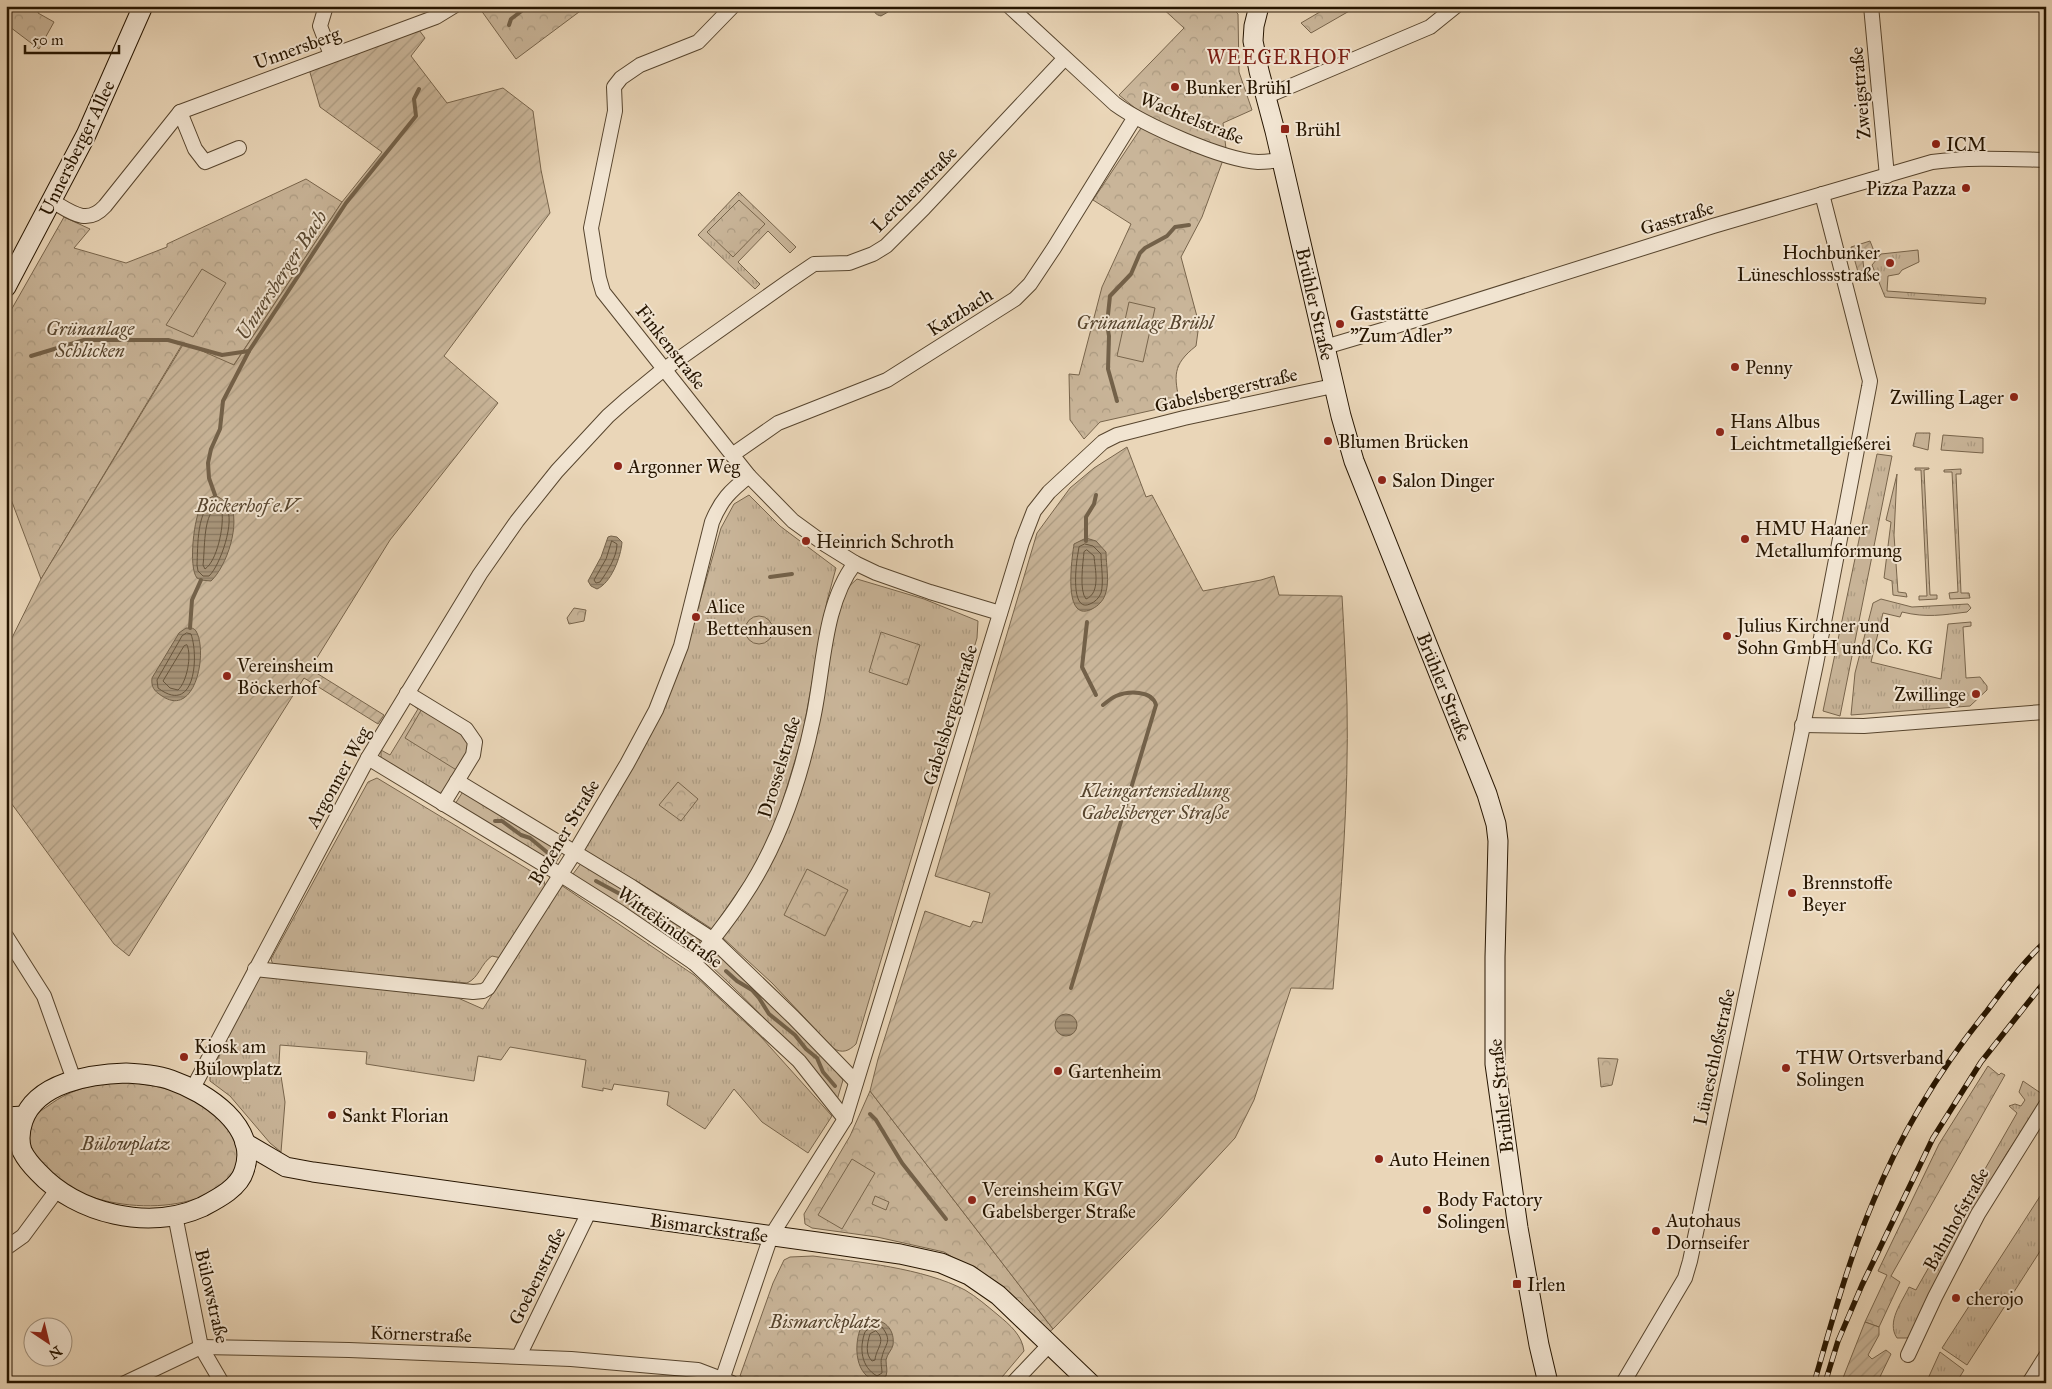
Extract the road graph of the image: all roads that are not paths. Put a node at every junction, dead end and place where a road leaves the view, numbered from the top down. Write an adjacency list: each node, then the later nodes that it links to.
1 (143, 6): 19 (main road, Unnersberger Allee)
2 (326, 6): 9 (street)
3 (454, 6): 9 (street, Unnersberg)
4 (733, 6): 22 (street, Finkenstraße)
5 (1009, 6): 10 (street, Wachtelstraße)
6 (1259, 6): 11 (main road, Brühler Straße)
7 (1456, 6): 11 (street)
8 (1871, 6): 17 (street, Zweigstraße)
9 (331, 55): 12 (street, Unnersberg)
10 (1064, 59): 13 (street, Wachtelstraße); 22 (street, Lerchenstraße)
11 (1265, 97): 15 (main road, Brühler Straße)
12 (180, 112): 14 (street); 19 (street)
13 (1135, 117): 15 (street, Wachtelstraße); 24 (street, Katzbach)
14 (239, 148)
15 (1281, 160): 21 (main road, Brühler Straße)
16 (2046, 160): 17 (street, Gasstraße)
17 (1887, 176): 18 (street, Gasstraße)
18 (1822, 194): 21 (street, Gasstraße); 30 (street, Lüneschloßstraße)
19 (52, 201): 20 (main road, Unnersberger Allee)
20 (6, 287)
21 (1325, 346): 23 (main road, Brühler Straße)
22 (664, 369): 24 (street, Finkenstraße); 28 (street, Argonner Weg)
23 (1333, 386): 27 (street, Gabelsbergerstraße); 65 (main road, Brühler Straße)
24 (732, 455): 25 (street, Finkenstraße)
25 (749, 476): 26 (street, Finkenstraße); 34 (street, Bozener Straße)
26 (855, 563): 27 (street, Finkenstraße); 37 (street, Drosselstraße)
27 (1000, 614): 41 (street, Gabelsbergerstraße)
28 (407, 692): 31 (street, Argonner Weg); 32 (street)
29 (2042, 712): 30 (street)
30 (1802, 725): 66 (street, Lüneschloßstraße)
31 (368, 758): 33 (street, Wittekindstraße); 39 (street, Argonner Weg)
32 (458, 781): 33 (street); 34 (street, Wittekindstraße)
33 (443, 804): 35 (street, Wittekindstraße)
34 (575, 852): 35 (street, Bozener Straße); 37 (street, Wittekindstraße)
35 (561, 875): 38 (street, Wittekindstraße); 39 (street, Bozener Straße)
36 (6, 936): 40 (street)
37 (712, 939): 38 (street, Drosselstraße); 41 (street, Wittekindstraße)
38 (694, 963): 45 (street, Wittekindstraße)
39 (255, 969): 42 (street, Argonner Weg)
40 (74, 1080): 42 (main road); 44 (main road)
41 (856, 1082): 45 (street, Gabelsbergerstraße)
42 (192, 1088): 47 (main road)
43 (2046, 1105): 57 (street, Bahnhofstraße)
44 (15, 1117): 46 (main road)
45 (845, 1119): 53 (street, Gabelsbergerstraße)
46 (13, 1141): 50 (main road)
47 (245, 1143): 48 (main road, Bismarckstraße); 49 (main road)
48 (286, 1167): 49 (main road, Bismarckstraße); 51 (main road, Bismarckstraße)
49 (242, 1177): 52 (main road)
50 (57, 1190): 52 (main road); 54 (street)
51 (590, 1212): 53 (main road, Bismarckstraße); 58 (street, Goebenstraße)
52 (175, 1215): 56 (street, Bülowstraße)
53 (771, 1236): 55 (main road, Bismarckstraße); 60 (street, Gabelsbergerstraße)
54 (6, 1248)
55 (1050, 1344): 63 (street); 64 (main road, Bismarckstraße)
56 (201, 1347): 58 (street, Körnerstraße); 61 (street, Körnerstraße); 62 (street, Bülowstraße)
57 (1908, 1355)
58 (519, 1356): 60 (street, Körnerstraße)
59 (2046, 1356): 67 (street)
60 (725, 1381)
61 (125, 1383)
62 (222, 1383)
63 (1013, 1383)
64 (1090, 1383)
65 (1548, 1383)
66 (1623, 1383)
67 (2029, 1383)

